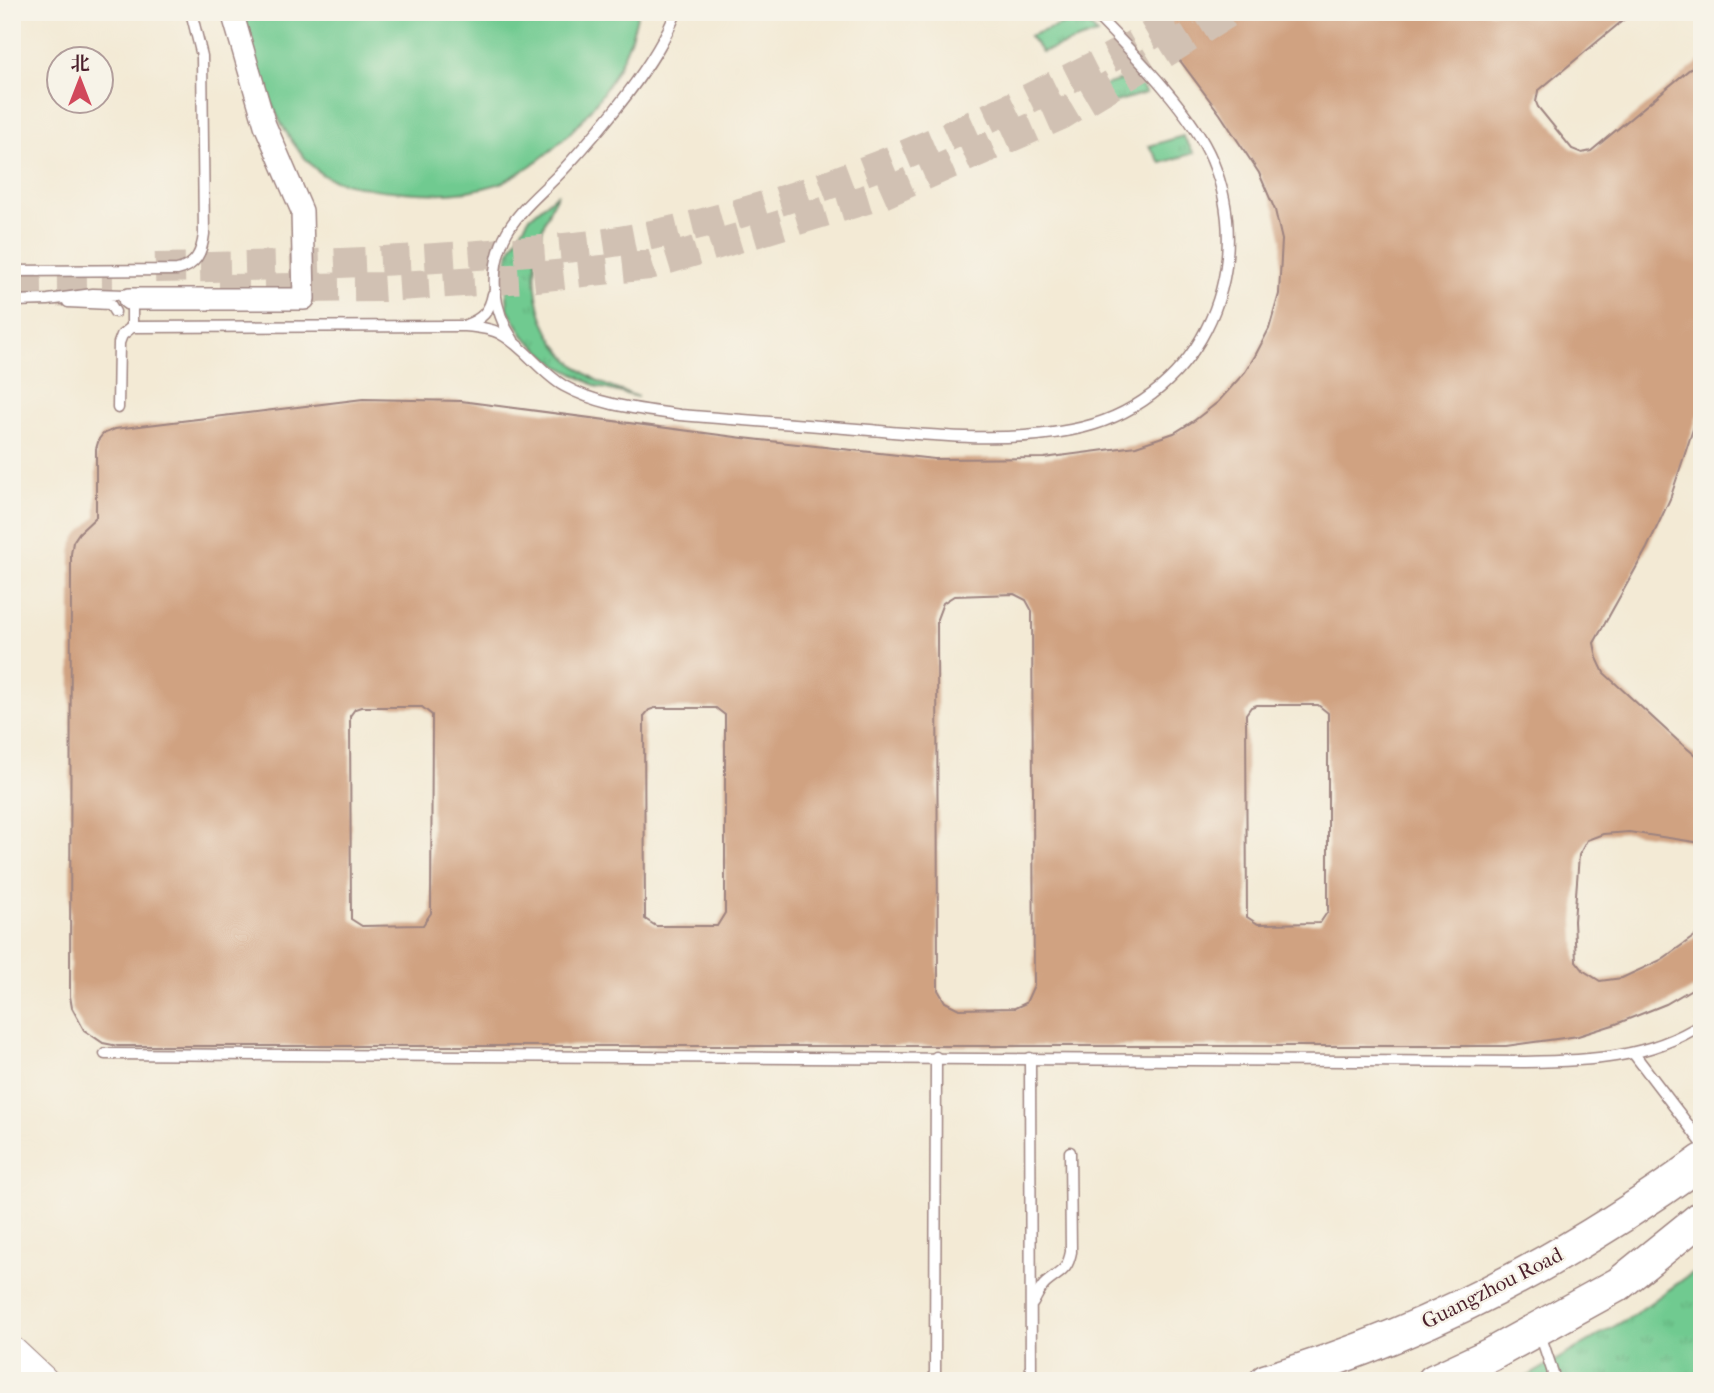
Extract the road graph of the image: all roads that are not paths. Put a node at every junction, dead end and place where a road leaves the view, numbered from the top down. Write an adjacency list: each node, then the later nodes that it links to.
1 (191, 12): 5 (lane)
2 (232, 12): 9 (street)
3 (676, 12): 6 (lane)
4 (1093, 12): 12 (lane)
5 (12, 271)
6 (494, 286): 10 (lane); 12 (lane)
7 (48, 300): 8 (lane); 9 (lane); 9 (lane)
8 (12, 301)
9 (122, 305): 11 (lane)
10 (464, 326): 11 (lane); 12 (lane)
11 (132, 327): 13 (lane)
12 (515, 343)
13 (118, 408)
14 (1702, 1024): 16 (lane)
15 (105, 1054): 17 (lane)
16 (1634, 1054): 18 (lane); 19 (lane)
17 (936, 1057): 18 (lane); 27 (lane)
18 (1030, 1058): 23 (lane)
19 (1702, 1143)
20 (1070, 1152): 23 (lane)
21 (1702, 1161): 29 (main road, Guangzhou Road)
22 (1702, 1217): 24 (main road)
23 (1031, 1305): 28 (lane)
24 (1538, 1328): 30 (main road); 31 (lane)
25 (12, 1352): 26 (street)
26 (43, 1381)
27 (935, 1381)
28 (1031, 1381)
29 (1266, 1381)
30 (1434, 1381)
31 (1551, 1381)

